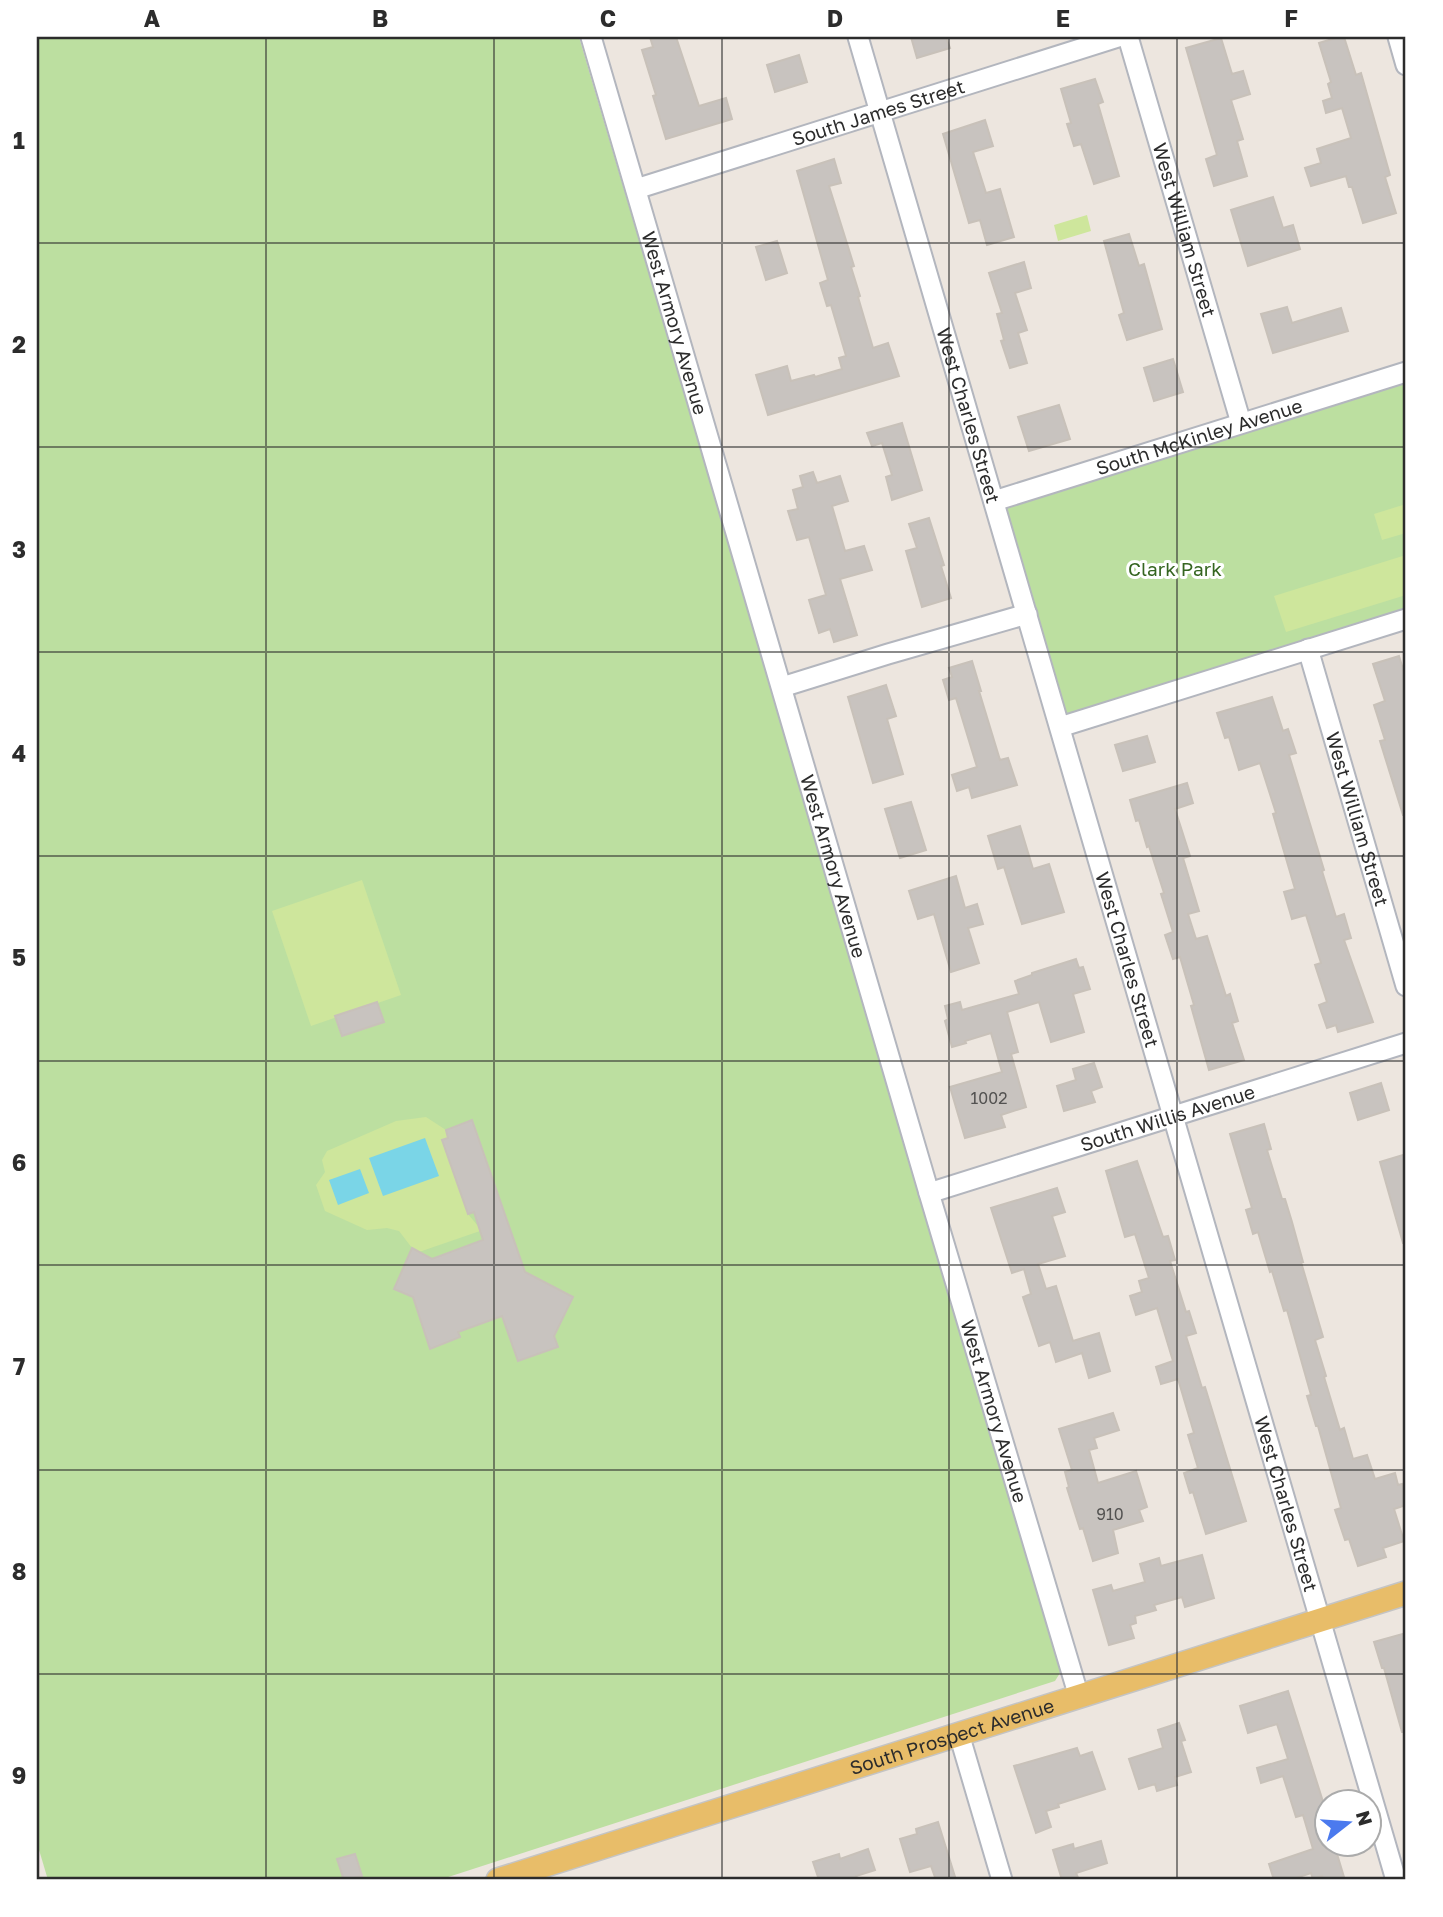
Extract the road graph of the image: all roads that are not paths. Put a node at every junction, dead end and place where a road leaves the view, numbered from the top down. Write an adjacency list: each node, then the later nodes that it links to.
1 (591, 37): 8 (street, West Armory Avenue)
2 (858, 37): 7 (street, West Charles Street)
3 (1118, 37): 7 (street, South James Street)
4 (1128, 37): 10 (street, West William Street)
5 (1398, 37): 6 (street)
6 (1406, 65)
7 (880, 113): 8 (street, South James Street); 11 (street, West Charles Street)
8 (636, 189): 15 (street, West Armory Avenue)
9 (1406, 372): 10 (street, South McKinley Avenue)
10 (1241, 423): 11 (street, South McKinley Avenue)
11 (993, 501): 12 (street, West Charles Street)
12 (1027, 614): 15 (street); 16 (street, West Charles Street)
13 (1406, 619): 14 (street)
14 (1308, 649): 16 (street); 17 (street, West William Street)
15 (782, 687): 20 (street, West Armory Avenue)
16 (1060, 727): 19 (street, West Charles Street)
17 (1406, 986)
18 (1406, 1043): 19 (street, South Willis Avenue)
19 (1174, 1116): 20 (street, South Willis Avenue); 22 (street, West Charles Street)
20 (929, 1193): 23 (street, West Armory Avenue)
21 (1406, 1593): 22 (main road, South Prospect Avenue)
22 (1321, 1620): 23 (main road, South Prospect Avenue); 28 (street, West Charles Street)
23 (1079, 1697): 24 (main road, South Prospect Avenue)
24 (959, 1734): 25 (main road, South Prospect Avenue); 27 (street)
25 (529, 1875): 26 (main road, South Prospect Avenue)
26 (498, 1880)
27 (1002, 1880)
28 (1396, 1880)

